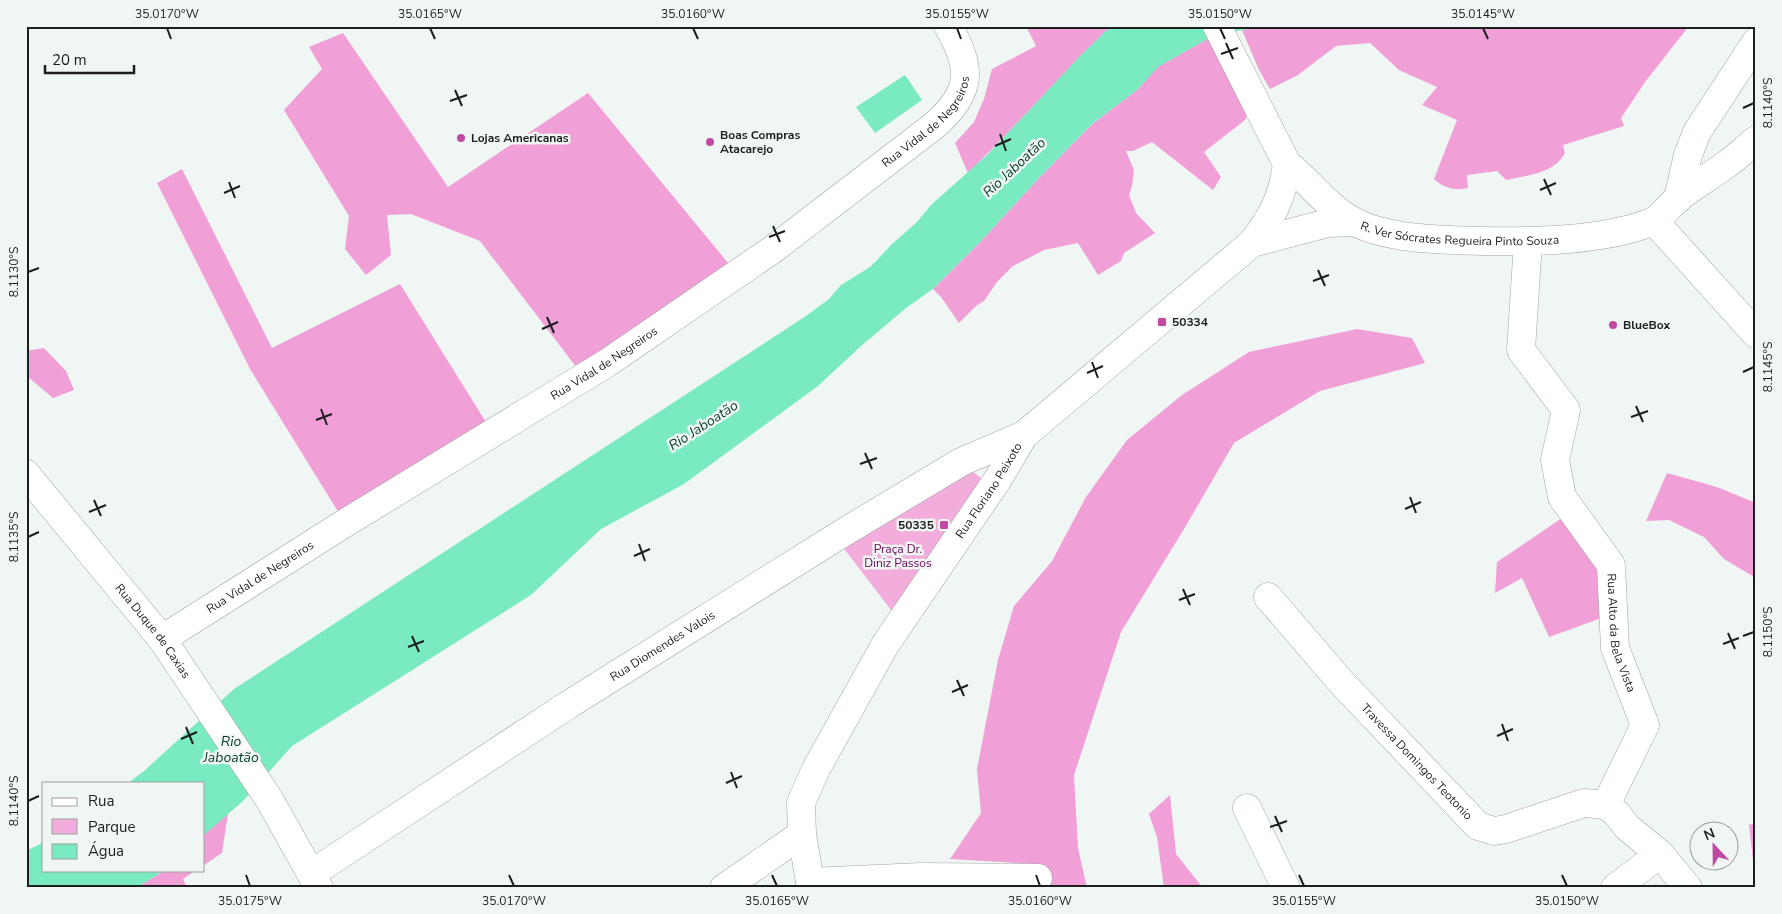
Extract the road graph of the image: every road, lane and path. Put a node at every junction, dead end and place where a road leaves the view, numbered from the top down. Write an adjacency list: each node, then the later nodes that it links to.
1 (948, 26): 15 (street, Rua Vidal de Negreiros)
2 (1216, 26): 5 (street)
3 (1756, 42): 6 (street)
4 (1756, 140): 6 (street)
5 (1287, 164): 8 (street, R. Ver Sócrates Regueira Pinto Souza); 10 (street, Rua Floriano Peixoto)
6 (1678, 198): 7 (street)
7 (1654, 221): 9 (street, R. Ver Sócrates Regueira Pinto Souza); 11 (street)
8 (1354, 222): 9 (street, R. Ver Sócrates Regueira Pinto Souza); 10 (street)
9 (1528, 242): 16 (street, Rua Alto da Bela Vista)
10 (1252, 243): 12 (street, Rua Floriano Peixoto)
11 (1756, 334)
12 (1024, 435): 18 (street, Rua Floriano Peixoto); 21 (street, Rua Diomendes Valois)
13 (26, 474): 15 (street, Rua Duque de Caxias)
14 (1268, 597): 16 (street, Travessa Domingos Teotonio)
15 (162, 639): 21 (street, Rua Duque de Caxias)
16 (1606, 805): 19 (street)
17 (1247, 808): 24 (street)
18 (802, 834): 22 (street, Rua Floriano Peixoto); 23 (street)
19 (1660, 854): 25 (street); 26 (street)
20 (1038, 878): 22 (street)
21 (315, 881)
22 (811, 885)
23 (724, 888)
24 (1286, 888)
25 (1615, 888)
26 (1688, 888)

